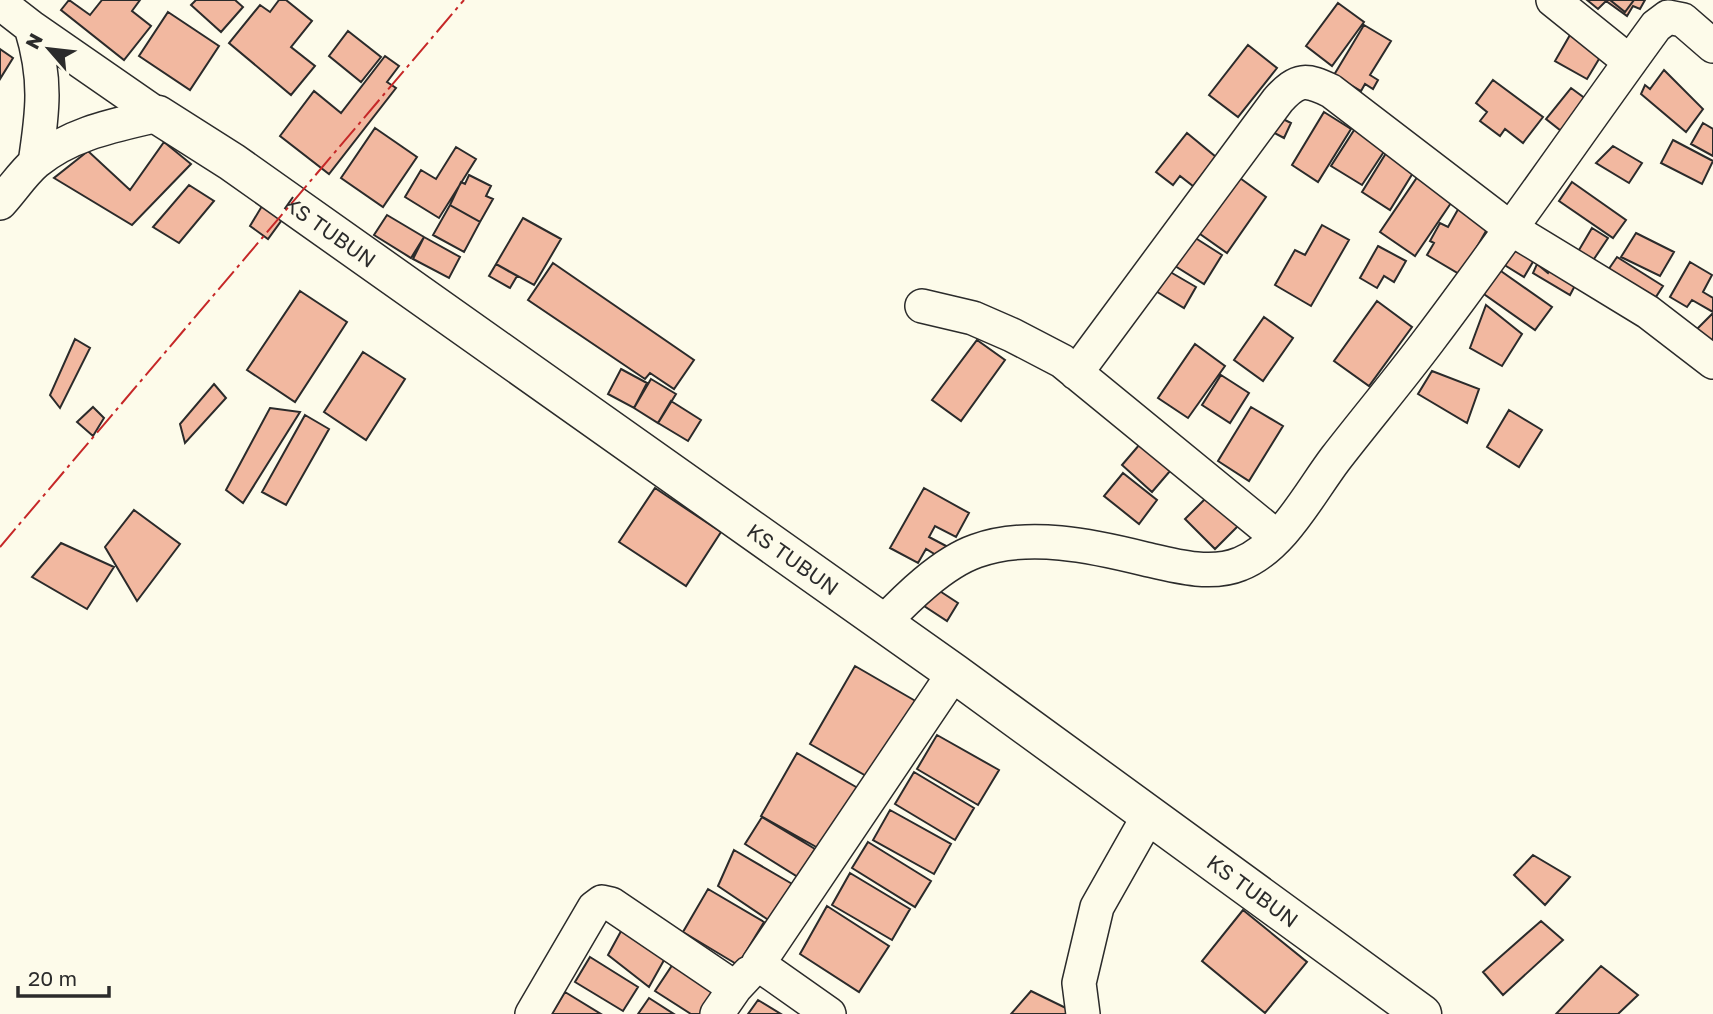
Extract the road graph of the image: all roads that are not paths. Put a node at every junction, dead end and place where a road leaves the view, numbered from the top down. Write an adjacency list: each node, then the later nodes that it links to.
1 (1553, 0): 6 (street)
2 (0, 3): 4 (street)
3 (1681, 9): 5 (street); 6 (street)
4 (31, 27): 7 (street); 8 (street)
5 (1713, 46)
6 (1630, 62): 10 (street)
7 (158, 115): 8 (street); 15 (main road, KS TUBUN)
8 (35, 163): 9 (street)
9 (0, 203)
10 (1510, 228): 12 (street); 13 (street); 14 (street)
11 (922, 306): 13 (street)
12 (1713, 362)
13 (1076, 373): 14 (street)
14 (1277, 537): 15 (street)
15 (883, 623): 16 (main road, KS TUBUN)
16 (954, 673): 17 (main road, KS TUBUN); 18 (street)
17 (1149, 815): 22 (street); 23 (main road, KS TUBUN)
18 (758, 964): 19 (street); 21 (street)
19 (726, 1001): 20 (street)
20 (532, 1014)
21 (829, 1014)
22 (1083, 1014)
23 (1422, 1014)

